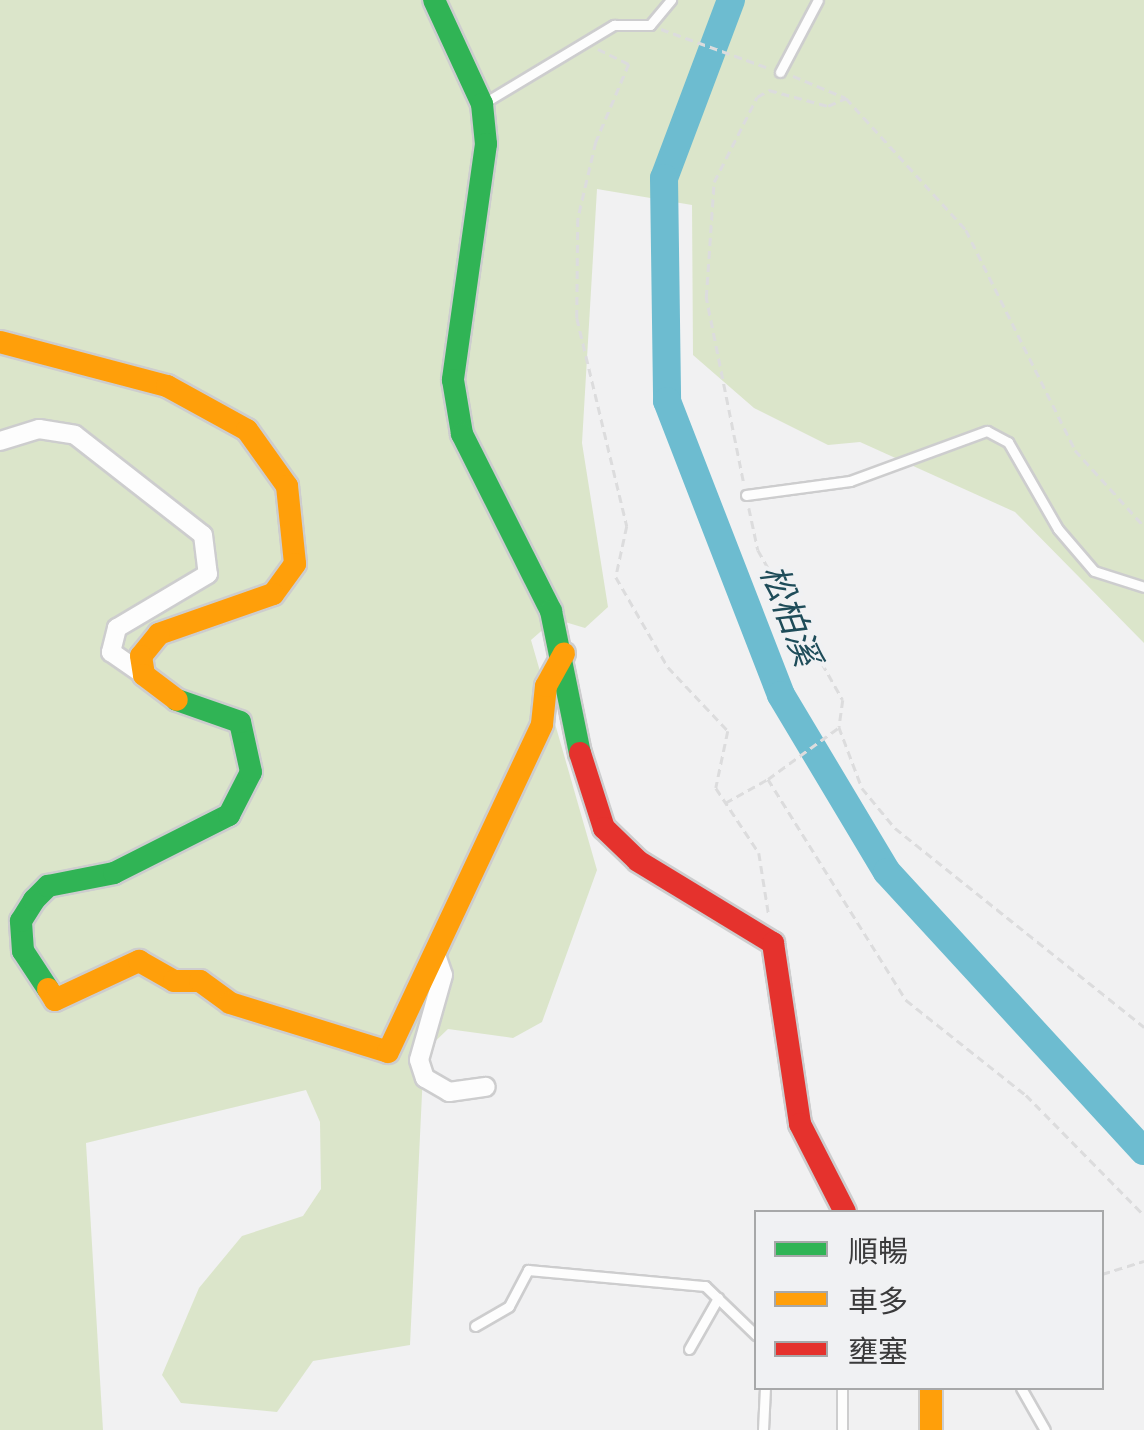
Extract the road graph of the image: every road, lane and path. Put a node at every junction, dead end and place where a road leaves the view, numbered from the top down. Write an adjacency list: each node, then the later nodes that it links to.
1 (434, 0): 8 (street)
2 (671, 0): 4 (lane)
3 (818, 0): 6 (lane)
4 (650, 25): 5 (lane); 6 (path)
5 (587, 44): 8 (lane); 18 (path)
6 (780, 72): 7 (path)
7 (846, 98): 11 (path); 12 (path)
8 (482, 104): 14 (street)
9 (0, 342): 15 (street)
10 (0, 441): 15 (street)
11 (746, 496): 13 (lane); 16 (path)
12 (1144, 526)
13 (1144, 587)
14 (564, 654): 19 (street); 20 (street)
15 (144, 675): 20 (street)
16 (839, 727): 17 (path); 21 (path)
17 (768, 778): 18 (path); 24 (path)
18 (725, 803): 19 (path)
19 (774, 943): 23 (street)
20 (435, 952): 22 (street)
21 (1144, 1026)
22 (486, 1087)
23 (844, 1210)
24 (1144, 1215)
25 (1144, 1261): 26 (path)
26 (1104, 1273)
27 (718, 1298): 28 (lane); 29 (lane); 30 (lane)
28 (475, 1326)
29 (754, 1333)
30 (688, 1348)
31 (764, 1390): 35 (lane)
32 (842, 1390): 36 (lane)
33 (931, 1390): 37 (street)
34 (1022, 1390): 38 (lane)
35 (764, 1430)
36 (842, 1430)
37 (931, 1430)
38 (1045, 1430)

